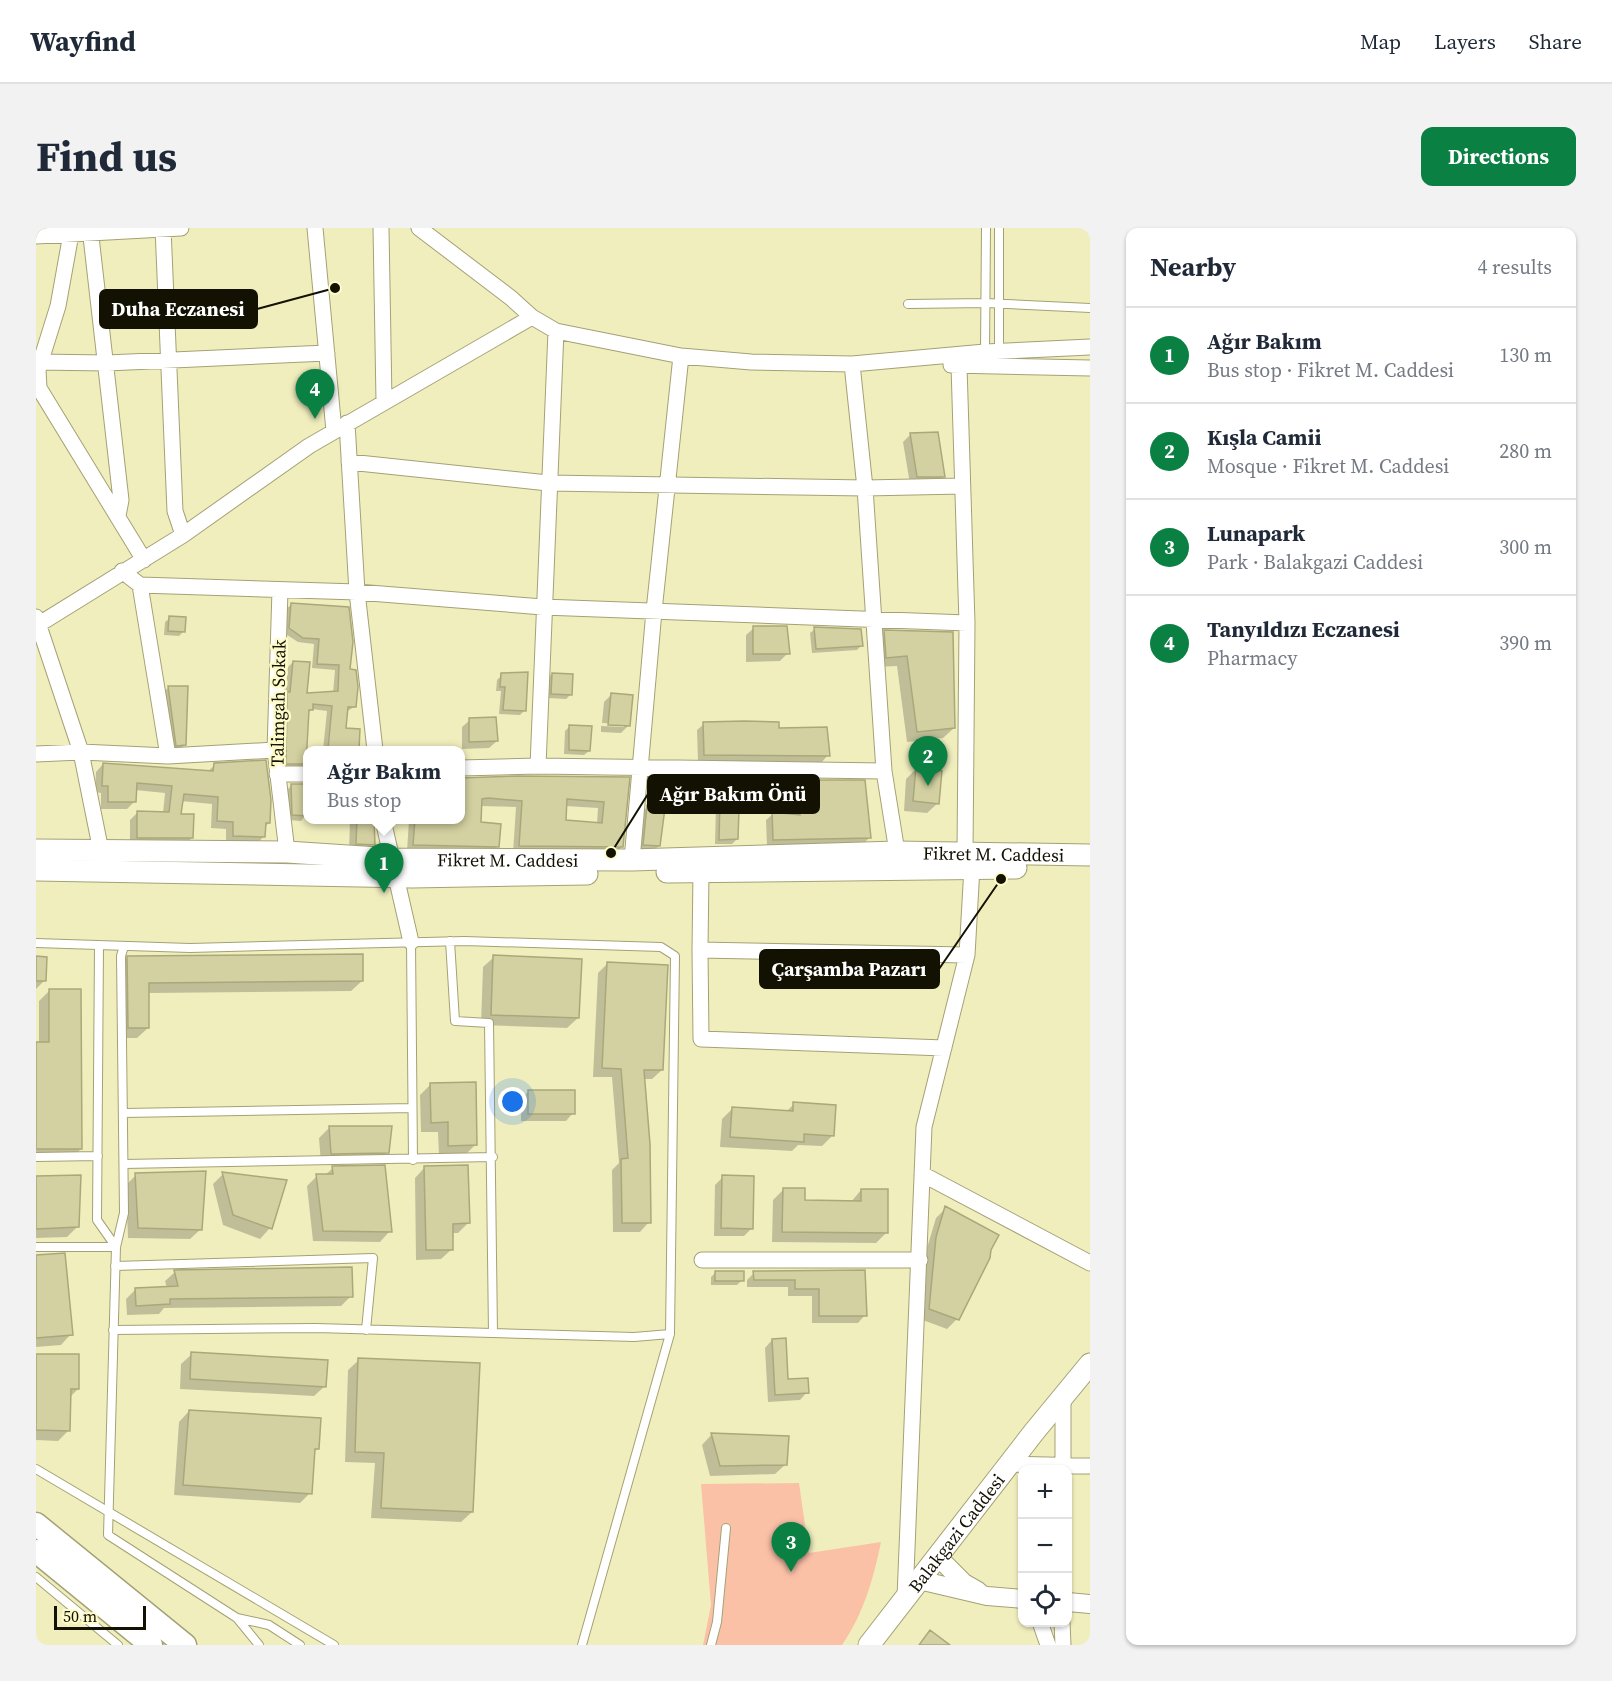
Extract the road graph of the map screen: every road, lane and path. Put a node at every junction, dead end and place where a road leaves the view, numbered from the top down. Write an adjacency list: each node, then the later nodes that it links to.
1 (181, 228): 7 (street)
2 (315, 228): 18 (street)
3 (381, 228): 28 (street)
4 (420, 228): 15 (street)
5 (986, 228): 11 (lane)
6 (999, 228): 13 (lane)
7 (163, 229): 8 (street); 20 (street)
8 (90, 231): 9 (street); 24 (street)
9 (71, 234): 10 (street); 23 (street)
10 (36, 236)
11 (986, 303): 12 (lane); 13 (lane); 22 (lane)
12 (908, 304)
13 (999, 304): 14 (lane); 22 (lane)
14 (1090, 308)
15 (532, 317): 16 (street); 28 (street)
16 (556, 331): 19 (street); 31 (street)
17 (1090, 347): 22 (street)
18 (327, 353): 20 (street); 29 (street)
19 (681, 356): 25 (street); 32 (street)
20 (169, 360): 24 (street); 36 (street)
21 (900, 360): 22 (street); 25 (street); 26 (street)
22 (992, 360): 26 (street); 27 (street)
23 (38, 362): 24 (street); 35 (street)
24 (106, 363): 35 (street)
25 (852, 364): 34 (street)
26 (959, 366): 33 (street)
27 (1090, 368)
28 (384, 401): 29 (street)
29 (341, 427): 30 (street); 36 (street)
30 (349, 462): 31 (street); 41 (street)
31 (548, 483): 32 (street); 42 (street)
32 (667, 485): 34 (street); 43 (street)
33 (962, 486): 34 (street); 46 (street)
34 (865, 488): 44 (street)
35 (118, 516): 37 (street)
36 (183, 535): 37 (street)
37 (144, 560): 38 (street)
38 (122, 572): 39 (street); 45 (street)
39 (140, 585): 40 (street); 51 (street)
40 (280, 590): 41 (street); 48 (street, Talimgah Sokak)
41 (357, 592): 42 (street); 47 (street)
42 (543, 607): 43 (street); 52 (street)
43 (654, 610): 44 (street); 54 (street)
44 (874, 621): 46 (street); 55 (street)
45 (37, 623): 49 (street)
46 (966, 623): 65 (street)
47 (375, 746)
48 (275, 750): 51 (street); 56 (street, Talimgah Sokak)
49 (81, 753): 50 (street); 51 (street); 60 (street)
50 (36, 754)
51 (168, 756)
52 (538, 766): 53 (street); 54 (street)
53 (465, 768)
54 (641, 768): 55 (street); 64 (street)
55 (884, 771): 62 (street)
56 (277, 774): 57 (street); 61 (street, Talimgah Sokak)
57 (303, 774)
58 (384, 824): 66 (street)
59 (36, 850): 60 (main road, Fikret M. Caddesi)
60 (101, 851): 61 (main road, Fikret M. Caddesi)
61 (288, 852): 66 (main road, Fikret M. Caddesi)
62 (897, 852): 64 (main road, Fikret M. Caddesi); 65 (main road, Fikret M. Caddesi)
63 (1090, 855): 65 (main road, Fikret M. Caddesi)
64 (632, 860): 66 (main road, Fikret M. Caddesi)
65 (968, 860): 67 (main road); 69 (main road); 76 (street)
66 (395, 868): 68 (main road); 69 (main road); 71 (street)
67 (1090, 869)
68 (36, 870)
69 (701, 872): 75 (street)
70 (450, 941): 71 (lane); 82 (lane); 95 (lane)
71 (411, 942): 74 (lane); 78 (lane)
72 (36, 943): 73 (lane)
73 (99, 945): 74 (lane); 80 (lane)
74 (124, 946): 79 (lane)
75 (700, 950): 76 (street); 77 (street)
76 (967, 955): 77 (street)
77 (944, 1048): 85 (street)
78 (412, 1108): 79 (lane); 83 (lane)
79 (124, 1113): 84 (lane)
80 (98, 1156): 81 (lane); 87 (lane)
81 (36, 1157)
82 (493, 1157): 83 (lane); 94 (lane)
83 (413, 1160): 84 (lane)
84 (124, 1164): 87 (lane)
85 (922, 1174): 89 (street); 90 (street)
86 (36, 1247): 87 (lane)
87 (116, 1247): 91 (lane)
88 (702, 1260): 89 (street)
89 (920, 1260): 112 (street)
90 (1090, 1263)
91 (115, 1266): 92 (lane); 93 (lane)
92 (113, 1330): 93 (lane); 104 (lane)
93 (366, 1330): 94 (lane)
94 (493, 1334): 95 (lane)
95 (670, 1334): 125 (lane)
96 (1090, 1364): 97 (main road, Balakgazi Caddesi)
97 (1063, 1397): 98 (main road, Balakgazi Caddesi); 100 (street)
98 (1009, 1464): 99 (street); 108 (main road, Balakgazi Caddesi)
99 (1027, 1465)
100 (1063, 1465)
101 (1090, 1466): 102 (street)
102 (1072, 1467)
103 (36, 1469): 104 (lane)
104 (109, 1512): 116 (lane); 124 (lane)
105 (36, 1524): 121 (main road)
106 (726, 1528): 126 (lane)
107 (36, 1551): 120 (main road)
108 (937, 1556): 110 (main road, Balakgazi Caddesi); 111 (street)
109 (36, 1577): 119 (lane)
110 (919, 1580): 111 (street); 112 (main road, Balakgazi Caddesi)
111 (987, 1596): 113 (street)
112 (905, 1598): 127 (main road, Balakgazi Caddesi)
113 (1018, 1599)
114 (1072, 1602): 115 (street)
115 (1090, 1604)
116 (237, 1618): 122 (lane); 123 (lane)
117 (1041, 1627): 128 (street)
118 (1062, 1627): 129 (street)
119 (118, 1645)
120 (151, 1645)
121 (185, 1645)
122 (258, 1645)
123 (300, 1645)
124 (334, 1645)
125 (582, 1645)
126 (711, 1645)
127 (869, 1645)
128 (1048, 1645)
129 (1063, 1645)

